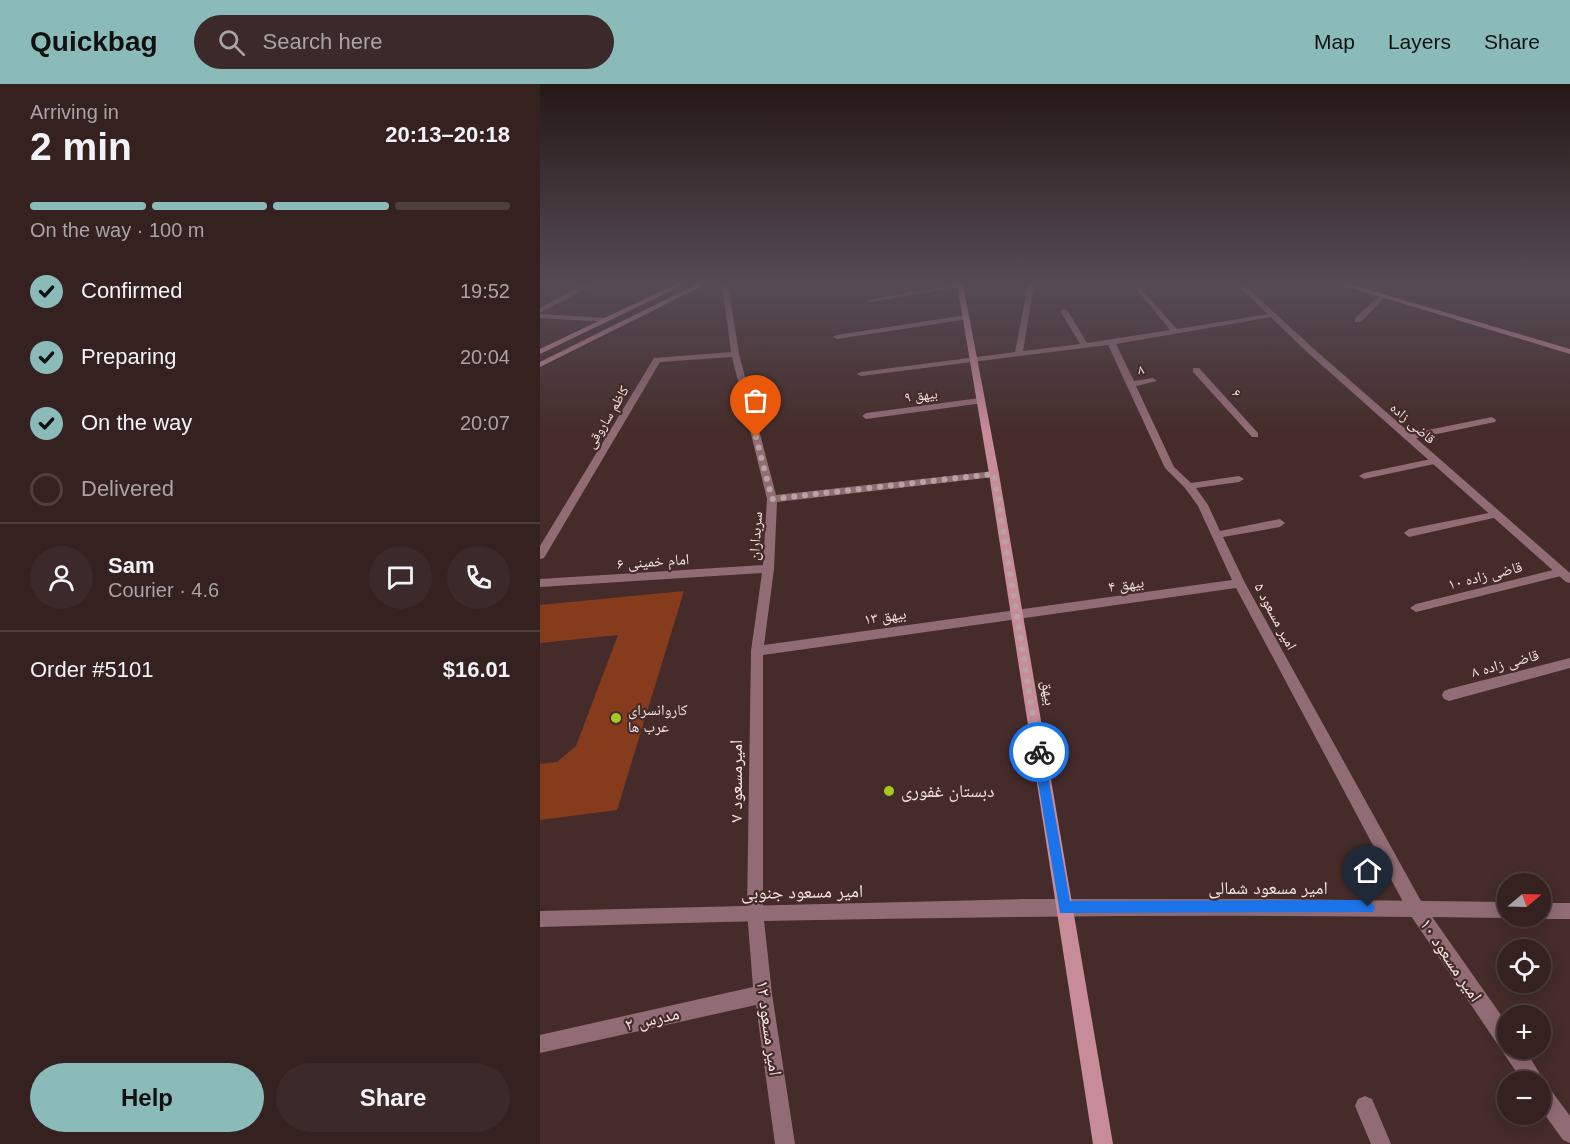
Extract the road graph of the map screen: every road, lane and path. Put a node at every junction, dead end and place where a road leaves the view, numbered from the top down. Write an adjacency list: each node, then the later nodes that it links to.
1 (579, 333): 14 (main road)
2 (603, 333): 19 (main road)
3 (732, 333): 16 (street, سربداران)
4 (860, 333): 11 (street)
5 (969, 333): 18 (main road, بیهق)
6 (1023, 333): 17 (street)
7 (1077, 333): 13 (street)
8 (1161, 333): 12 (street)
9 (1293, 333): 28 (street, قاضی زاده)
10 (1508, 333): 15 (main road)
11 (837, 337)
12 (1111, 342): 13 (street); 23 (street, امیر مسعود ۵)
13 (1085, 346): 17 (street)
14 (540, 352)
15 (1570, 352)
16 (735, 354): 34 (street, سربداران); 39 (street, کاظم ساروقی)
17 (1019, 354): 18 (street)
18 (974, 359): 21 (street); 24 (main road, بیهق)
19 (540, 365)
20 (1196, 370): 27 (street, ۶)
21 (861, 374)
22 (1153, 381): 23 (street, ۸)
23 (1132, 384): 33 (street, امیر مسعود ۵)
24 (980, 401): 25 (street, بیهق ۹); 30 (main road, بیهق)
25 (866, 416)
26 (1492, 420): 28 (street)
27 (1255, 435)
28 (1408, 437): 29 (street, قاضی زاده)
29 (1436, 461): 31 (street); 35 (street, قاضی زاده)
30 (994, 474): 34 (street); 45 (main road, بیهق)
31 (1364, 476)
32 (1239, 479): 33 (street)
33 (1189, 486): 38 (street, امیر مسعود ۵)
34 (772, 499): 40 (street, سربداران)
35 (1494, 515): 37 (street); 41 (street, قاضی زاده)
36 (1280, 523): 38 (street)
37 (1409, 532)
38 (1217, 535): 43 (street, امیر مسعود ۵)
39 (540, 555)
40 (768, 569): 42 (street, امام خمینی ۶); 46 (street, سربداران)
41 (1566, 575): 44 (street, قاضی زاده ۱۰)
42 (540, 583)
43 (1239, 583): 45 (street, بیهق ۴); 49 (street, امیر مسعود ۵)
44 (1416, 608)
45 (1017, 614): 46 (street, بیهق ۱۳); 50 (main road, بیهق)
46 (756, 651): 52 (street, امیرمسعود ۷)
47 (1570, 663): 48 (street, قاضی زاده ۸)
48 (1449, 695)
49 (1415, 907): 50 (street, امیر مسعود شمالی); 51 (street, امیر مسعود شمالی); 57 (street, امیر مسعود ۱۰)
50 (1065, 908): 52 (street, امیر مسعود جنوبی); 63 (main road, بیهق)
51 (1497, 910)
52 (755, 911): 55 (street, امیر مسعود جنوبی); 56 (street, امیر مسعود ۱۲)
53 (1551, 911): 54 (street)
54 (1570, 911)
55 (540, 919)
56 (763, 994): 58 (street, مدرس ۲); 62 (street, امیر مسعود ۱۲)
57 (1497, 1026)
58 (540, 1044)
59 (1365, 1106): 64 (street)
60 (1551, 1106): 61 (street)
61 (1570, 1133)
62 (786, 1144)
63 (1103, 1144)
64 (1381, 1144)

